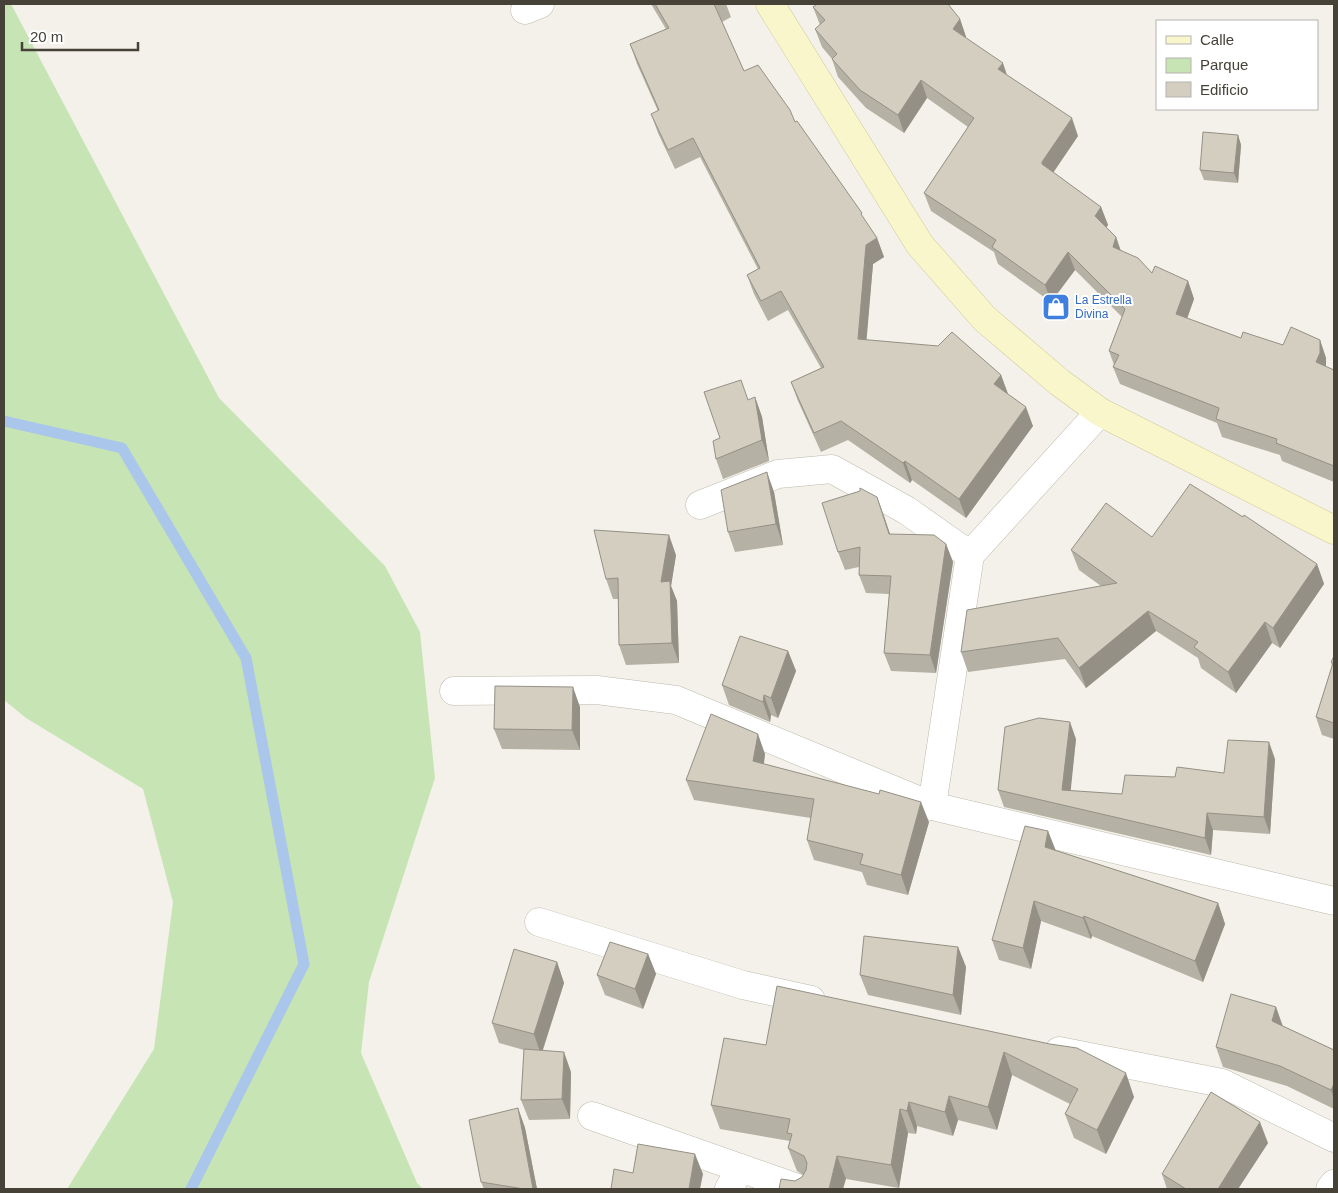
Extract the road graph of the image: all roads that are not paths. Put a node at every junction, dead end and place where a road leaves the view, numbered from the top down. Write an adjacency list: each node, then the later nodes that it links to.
1 (770, 4): 2 (main road)
2 (1100, 412): 4 (main road); 5 (street)
3 (700, 505): 5 (street)
4 (1334, 530)
5 (970, 555): 7 (street)
6 (454, 691): 7 (street)
7 (932, 806): 8 (street)
8 (1334, 902)
9 (538, 922): 10 (street)
10 (840, 1006)
11 (1032, 1046): 13 (street)
12 (592, 1116): 14 (street)
13 (1334, 1138)
14 (734, 1178): 16 (street)
15 (1334, 1184): 17 (street)
16 (800, 1189)
17 (1330, 1189)

